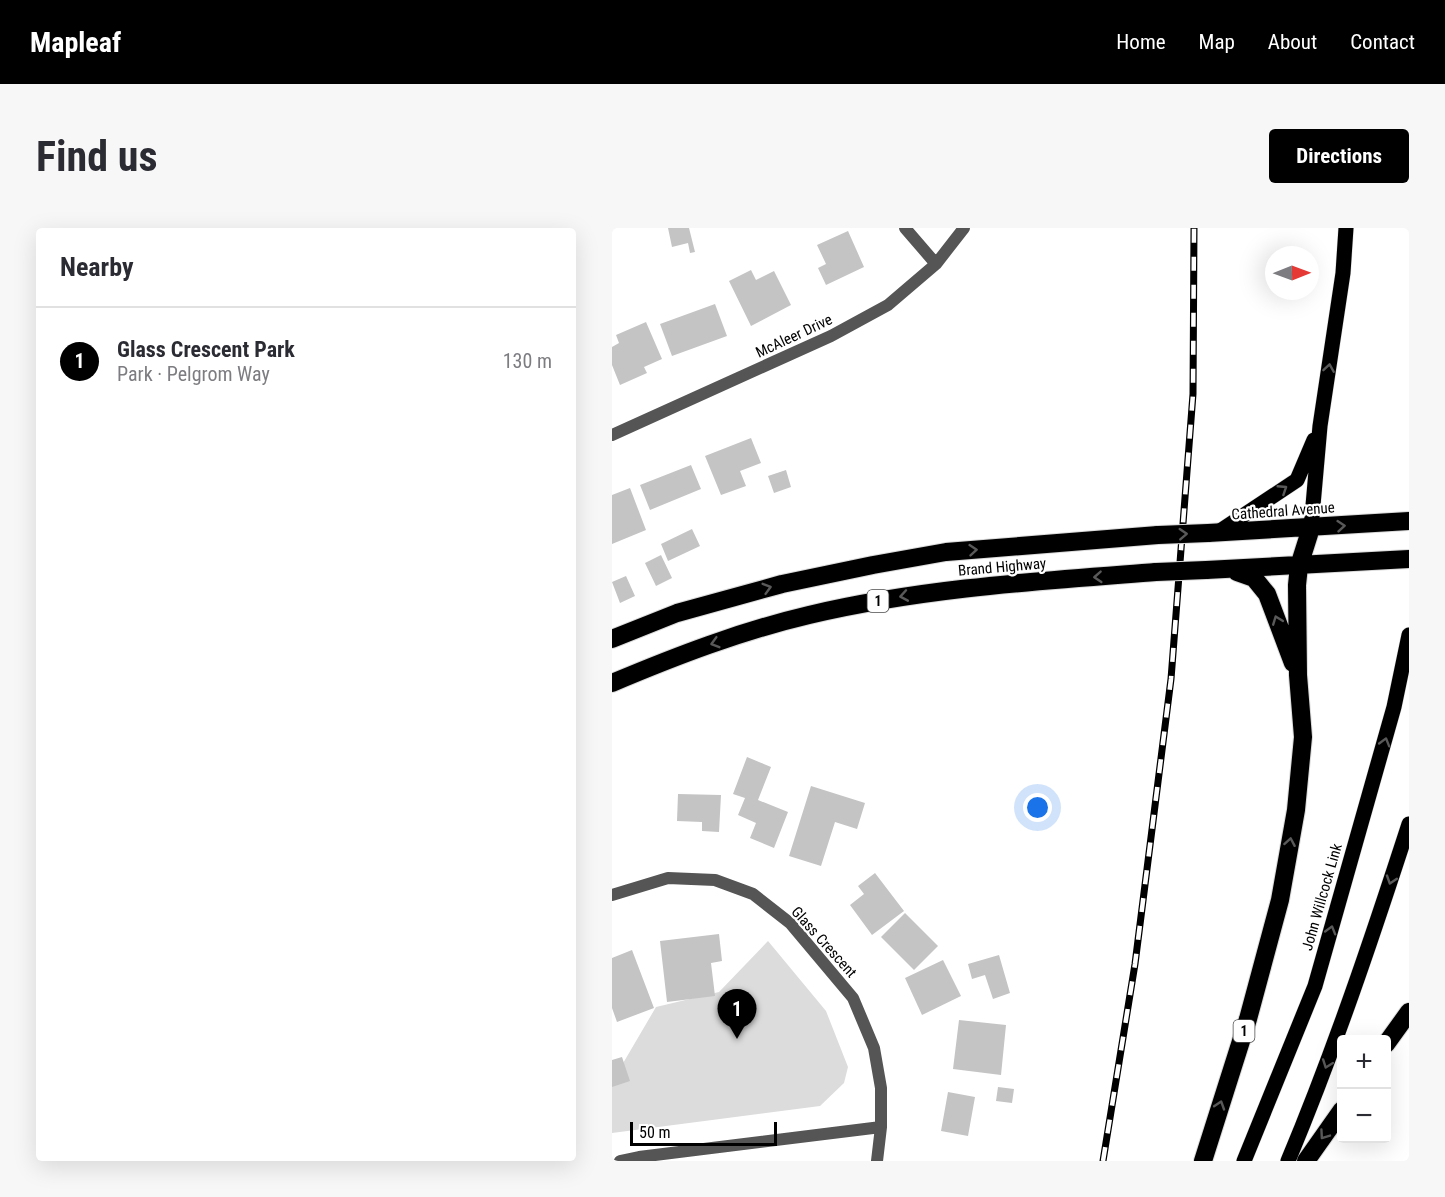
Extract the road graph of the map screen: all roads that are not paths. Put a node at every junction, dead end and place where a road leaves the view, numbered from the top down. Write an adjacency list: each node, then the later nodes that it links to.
1 (904, 228): 4 (street)
2 (964, 228): 4 (street, McAleer Drive)
3 (1346, 228): 5 (main road, one-way to 3)
4 (936, 264): 6 (street, McAleer Drive)
5 (1320, 426): 8 (main road); 9 (main road, one-way to 5)
6 (612, 435)
7 (1409, 521): 8 (highway, Cathedral Avenue, one-way to 7)
8 (1311, 528): 9 (highway, Cathedral Avenue); 12 (highway)
9 (1212, 533): 10 (highway, Cathedral Avenue, one-way to 9, bridge)
10 (1158, 536): 15 (highway, Brand Highway, one-way to 10)
11 (1409, 559): 12 (highway, Brand Highway / 1)
12 (1299, 566): 13 (highway, Brand Highway / 1); 16 (highway, 1)
13 (1229, 569): 16 (highway, 1, one-way to 13); 17 (highway, Brand Highway / 1, one-way to 17, bridge)
14 (1409, 635): 27 (main road, John Willcock Link, one-way to 14)
15 (612, 639)
16 (1298, 675): 26 (highway, 1, one-way to 16)
17 (612, 683)
18 (1409, 824): 28 (main road, one-way to 28)
19 (612, 895): 23 (street, Glass Crescent)
20 (1409, 1012): 21 (highway)
21 (1391, 1037)
22 (1337, 1116): 29 (highway, one-way to 29)
23 (880, 1127): 24 (street); 25 (street, Glass Crescent)
24 (620, 1161)
25 (877, 1161)
26 (1203, 1161)
27 (1244, 1161)
28 (1288, 1161)
29 (1306, 1161)

